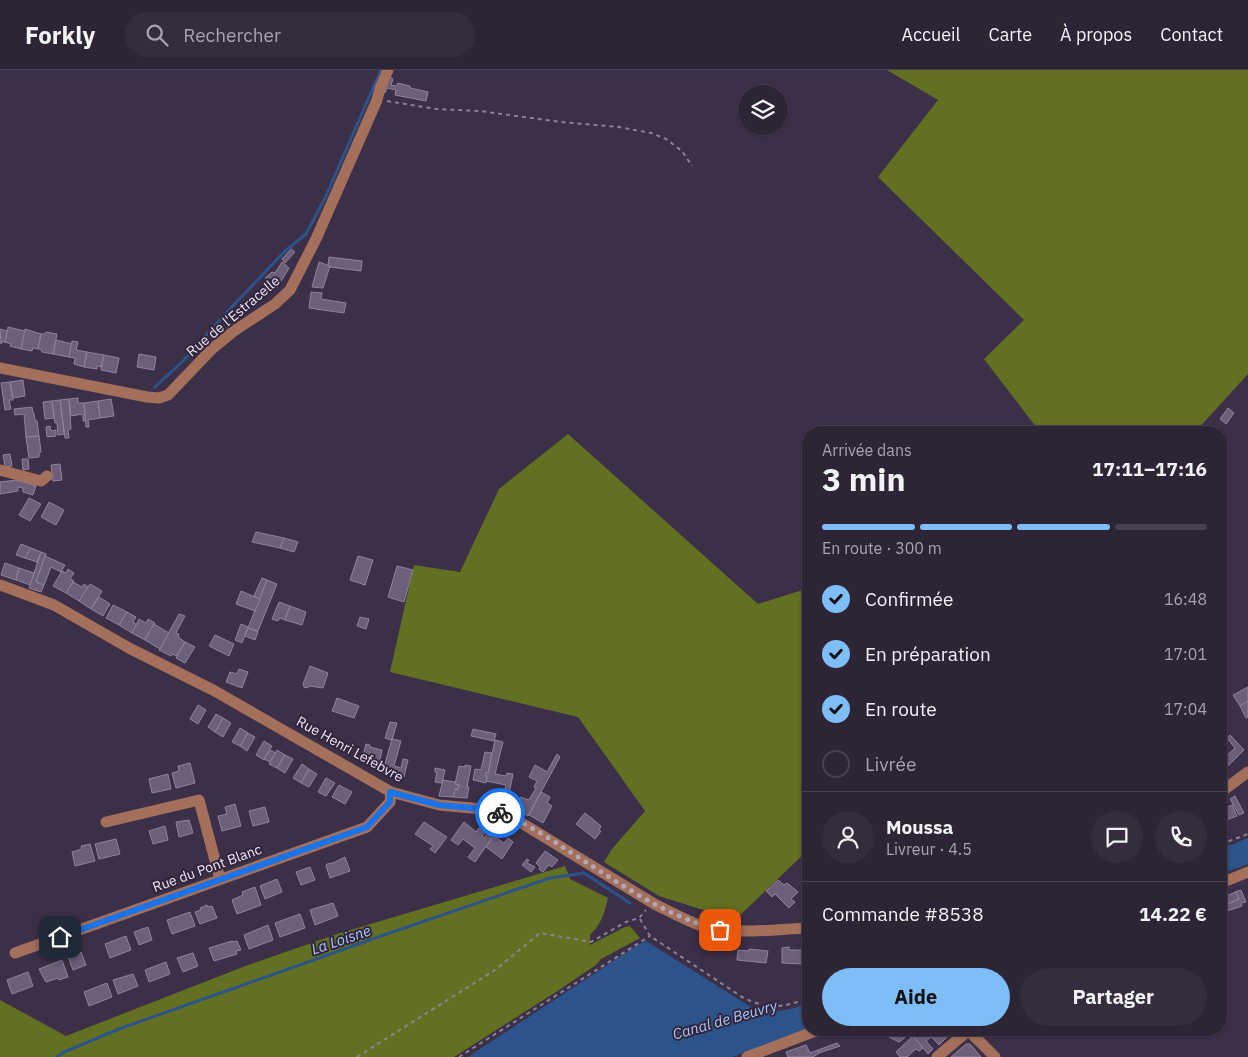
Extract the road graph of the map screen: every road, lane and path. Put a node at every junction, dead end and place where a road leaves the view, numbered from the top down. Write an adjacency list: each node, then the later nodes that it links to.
1 (388, 70): 2 (street, Rue de l'Estracelle)
2 (377, 100): 3 (path); 4 (street, Rue de l'Estracelle)
3 (692, 166)
4 (0, 368)
5 (0, 470): 6 (street)
6 (47, 476)
7 (0, 584): 10 (street, Rue Henri Lefebvre)
8 (1248, 772): 9 (street)
9 (1227, 788)
10 (390, 792): 15 (street, Rue du Pont Blanc); 17 (street, Rue Henri Lefebvre)
11 (106, 822): 15 (street)
12 (1248, 834): 13 (path)
13 (1227, 842)
14 (1248, 872): 16 (street)
15 (220, 879): 21 (street, Rue du Pont Blanc)
16 (1227, 881)
17 (653, 903): 18 (path); 19 (street, Rue Henri Lefebvre)
18 (640, 918): 20 (path); 26 (path)
19 (802, 928)
20 (650, 936): 22 (path); 27 (path)
21 (15, 953)
22 (802, 1000)
23 (802, 1036): 28 (street)
24 (961, 1036): 29 (street)
25 (974, 1036): 30 (street)
26 (357, 1057)
27 (459, 1057)
28 (747, 1057)
29 (937, 1057)
30 (995, 1057)

